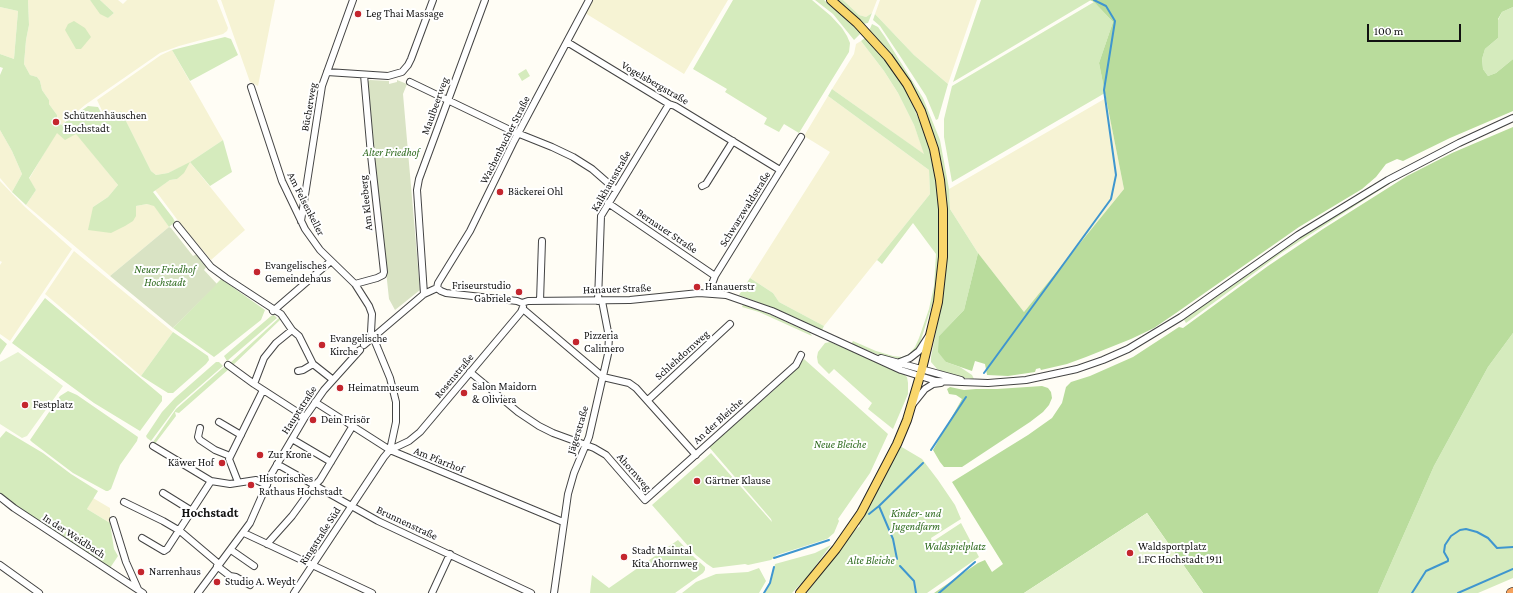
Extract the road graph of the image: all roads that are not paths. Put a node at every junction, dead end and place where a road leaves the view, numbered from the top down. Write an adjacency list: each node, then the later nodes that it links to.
1 (353, 0): 7 (street, Bücherweg)
2 (433, 0): 8 (street)
3 (485, 0): 11 (street, Maulbeerweg)
4 (589, 0): 6 (street, Wachenbucher Straße)
5 (831, 0): 36 (main road)
6 (567, 42): 12 (street, Vogelsbergstraße); 14 (street, Wachenbucher Straße)
7 (327, 72): 8 (street); 21 (street, Bücherweg)
8 (364, 75): 26 (street, Am Kleeberg)
9 (410, 82): 11 (street)
10 (251, 87): 21 (street, Am Felsenkeller)
11 (448, 100): 14 (street); 29 (street, Maulbeerweg)
12 (669, 104): 16 (street, Vogelsbergstraße); 19 (street, Kalkhausstraße)
13 (1513, 118): 49 (street)
14 (518, 133): 19 (street); 27 (street, Wachenbucher Straße)
15 (801, 137): 17 (street, Schwarzwaldstraße)
16 (733, 141): 17 (street, Vogelsbergstraße); 18 (street)
17 (780, 170): 25 (street, Schwarzwaldstraße)
18 (702, 186)
19 (616, 190): 20 (street, Kalkhausstraße)
20 (608, 203): 25 (street, Bernauer Straße); 31 (street, Kalkhausstraße)
21 (301, 221): 24 (street, Am Felsenkeller)
22 (177, 225): 33 (street)
23 (542, 241): 30 (street)
24 (331, 261): 26 (street, Am Felsenkeller); 33 (street)
25 (715, 276): 28 (street, Schwarzwaldstraße)
26 (355, 284): 37 (street, Am Felsenkeller)
27 (437, 288): 29 (street); 32 (street, Hanauer Straße)
28 (710, 293): 31 (street, Hanauer Straße); 39 (street, Hanauer Straße)
29 (424, 294): 37 (street)
30 (540, 301): 31 (street, Hanauer Straße); 32 (street, Hanauer Straße)
31 (600, 301): 46 (street, Kalkhausstraße)
32 (522, 306): 44 (street, Rosenstraße); 46 (street)
33 (273, 311): 35 (street)
34 (730, 324): 52 (street, Schlehdornweg)
35 (292, 330): 41 (street); 50 (street)
36 (930, 334): 40 (street); 45 (main road)
37 (373, 336): 47 (street, Hauptstraße); 63 (street, Ringstraße Süd)
38 (801, 355): 64 (street, An der Bleiche)
39 (870, 355): 40 (street, Hanauer Straße); 45 (street, Hanauer Straße)
40 (900, 362): 45 (street, Hanauer Straße)
41 (313, 364): 43 (street); 47 (street)
42 (228, 365): 50 (street)
43 (298, 371)
44 (470, 372): 61 (street, Ahornweg); 63 (street, Rosenstraße)
45 (921, 372): 48 (street); 49 (street); 54 (main road)
46 (603, 377): 52 (street); 61 (street, Jägerstraße)
47 (332, 379): 53 (street, Hauptstraße)
48 (948, 382): 49 (street); 54 (street)
49 (966, 382)
50 (254, 384): 51 (street)
51 (263, 390): 55 (street); 59 (street)
52 (648, 400): 64 (street)
53 (315, 402): 55 (street, Hauptstraße); 57 (street, Am Pfarrhof)
54 (911, 407): 99 (main road)
55 (305, 417): 60 (street, Hauptstraße)
56 (219, 422): 59 (street)
57 (352, 427): 63 (street, Am Pfarrhof); 66 (street)
58 (200, 428): 65 (street)
59 (241, 435): 65 (street)
60 (292, 439): 66 (street); 67 (street, Hauptstraße)
61 (586, 445): 74 (street, Ahornweg); 79 (street, Jägerstraße)
62 (153, 446): 68 (street)
63 (390, 450): 76 (street, Ringstraße Süd); 79 (street, Am Pfarrhof)
64 (696, 455): 74 (street, An der Bleiche)
65 (230, 456): 69 (street)
66 (331, 462): 71 (street)
67 (277, 464): 70 (street, Hauptstraße); 71 (street, Brunnenstraße)
68 (211, 481): 69 (street); 77 (street)
69 (238, 482): 70 (street)
70 (267, 485): 81 (street, Hauptstraße)
71 (315, 485): 76 (street, Brunnenstraße); 83 (street)
72 (163, 493): 77 (street)
73 (0, 496): 91 (street, In der Weidbach)
74 (645, 500)
75 (124, 502): 80 (street)
76 (352, 506): 85 (street, Brunnenstraße); 88 (street, Ringstraße Süd)
77 (192, 511): 80 (street)
78 (113, 520): 91 (street)
79 (564, 522): 98 (street, Jägerstraße)
80 (180, 531): 82 (street); 87 (street)
81 (244, 533): 83 (street); 84 (street, Hauptstraße)
82 (142, 538)
83 (267, 544): 88 (street)
84 (231, 550): 87 (street, Hauptstraße); 89 (street)
85 (450, 554): 96 (street); 97 (street, Brunnenstraße)
86 (0, 565): 92 (street)
87 (218, 565): 90 (street); 93 (street, Hauptstraße)
88 (313, 565): 94 (street, Ringstraße Süd); 95 (street)
89 (254, 566)
90 (250, 585)
91 (141, 592)
92 (39, 593)
93 (198, 593)
94 (294, 593)
95 (372, 593)
96 (432, 593)
97 (531, 593)
98 (554, 593)
99 (800, 593)

